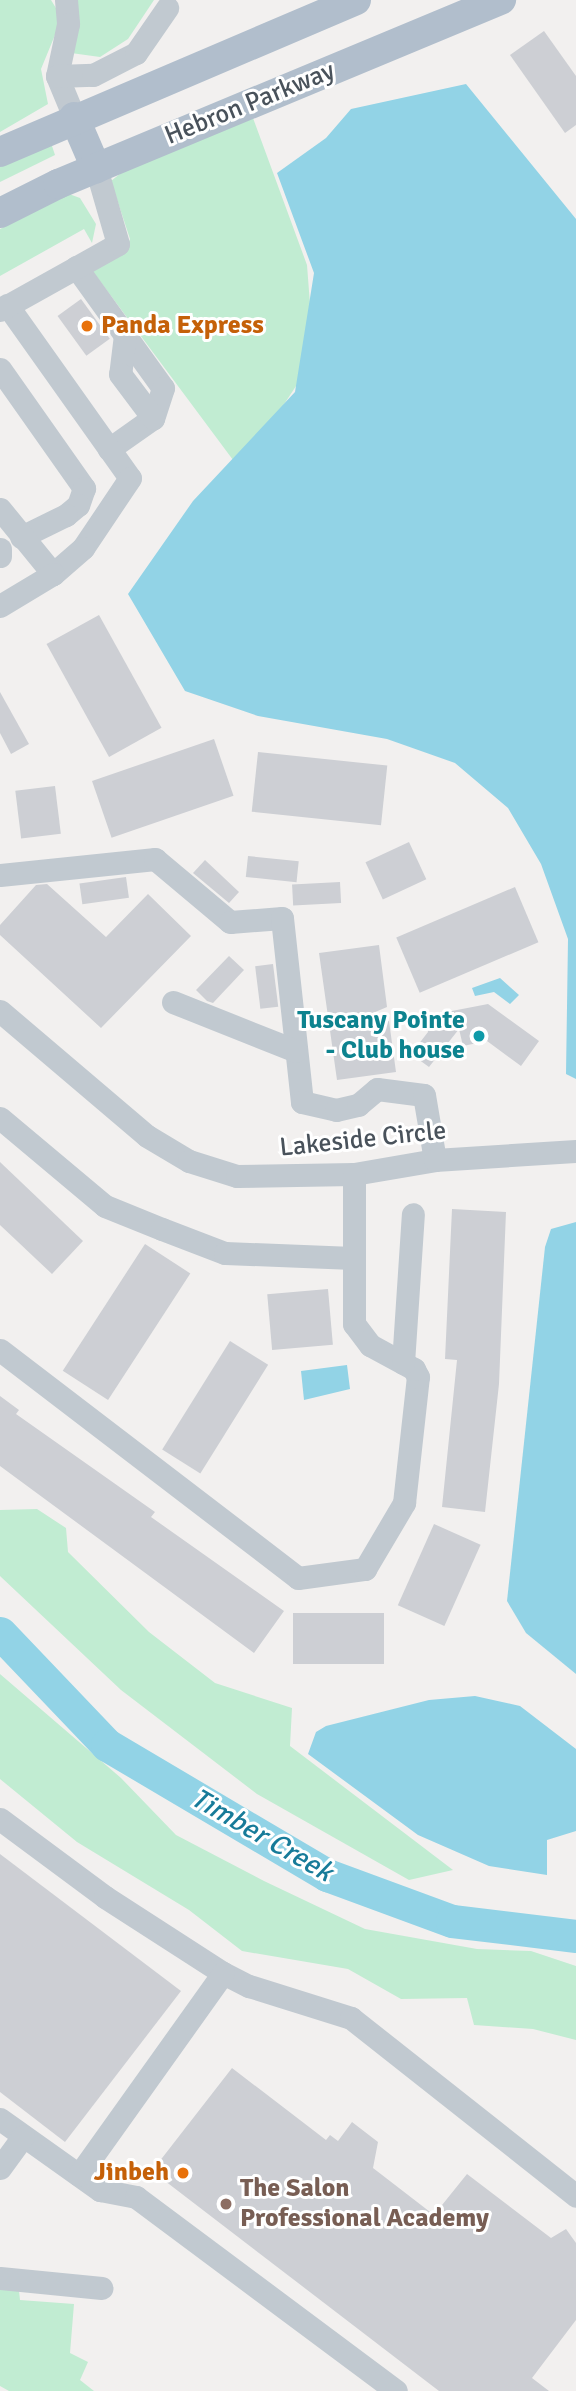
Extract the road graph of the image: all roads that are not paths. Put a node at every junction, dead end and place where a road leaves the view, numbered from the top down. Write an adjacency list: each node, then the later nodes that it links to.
1 (66, 0): 5 (street)
2 (356, 0): 6 (main road, Hebron Parkway)
3 (501, 0): 8 (main road, Hebron Parkway)
4 (167, 8): 5 (street)
5 (57, 76): 6 (street)
6 (74, 117): 7 (main road, Hebron Parkway); 8 (main road)
7 (0, 152)
8 (96, 168): 9 (main road, Hebron Parkway); 10 (street)
9 (0, 213)
10 (76, 267): 11 (street); 13 (street)
11 (4, 307): 13 (street)
12 (0, 369): 15 (street)
13 (109, 449): 18 (street)
14 (0, 509): 15 (street)
15 (21, 537): 18 (street)
16 (0, 549): 17 (street)
17 (0, 556)
18 (53, 574): 19 (street)
19 (0, 606)
20 (0, 875): 23 (street)
21 (173, 1002): 23 (street)
22 (0, 1011): 27 (street, Lakeside Circle)
23 (296, 1051): 26 (street)
24 (0, 1118): 29 (street)
25 (576, 1151): 26 (street, Lakeside Circle)
26 (435, 1160): 27 (street, Lakeside Circle)
27 (354, 1174): 29 (street)
28 (413, 1214): 31 (street)
29 (353, 1258): 31 (street)
30 (0, 1350): 31 (street)
31 (403, 1363)
32 (0, 1819): 33 (street)
33 (223, 1973): 37 (street); 38 (street)
34 (0, 2119): 35 (street)
35 (23, 2136): 36 (street); 37 (street)
36 (0, 2168)
37 (79, 2175): 41 (street)
38 (576, 2196)
39 (0, 2278): 40 (street)
40 (102, 2288)
41 (396, 2391)

